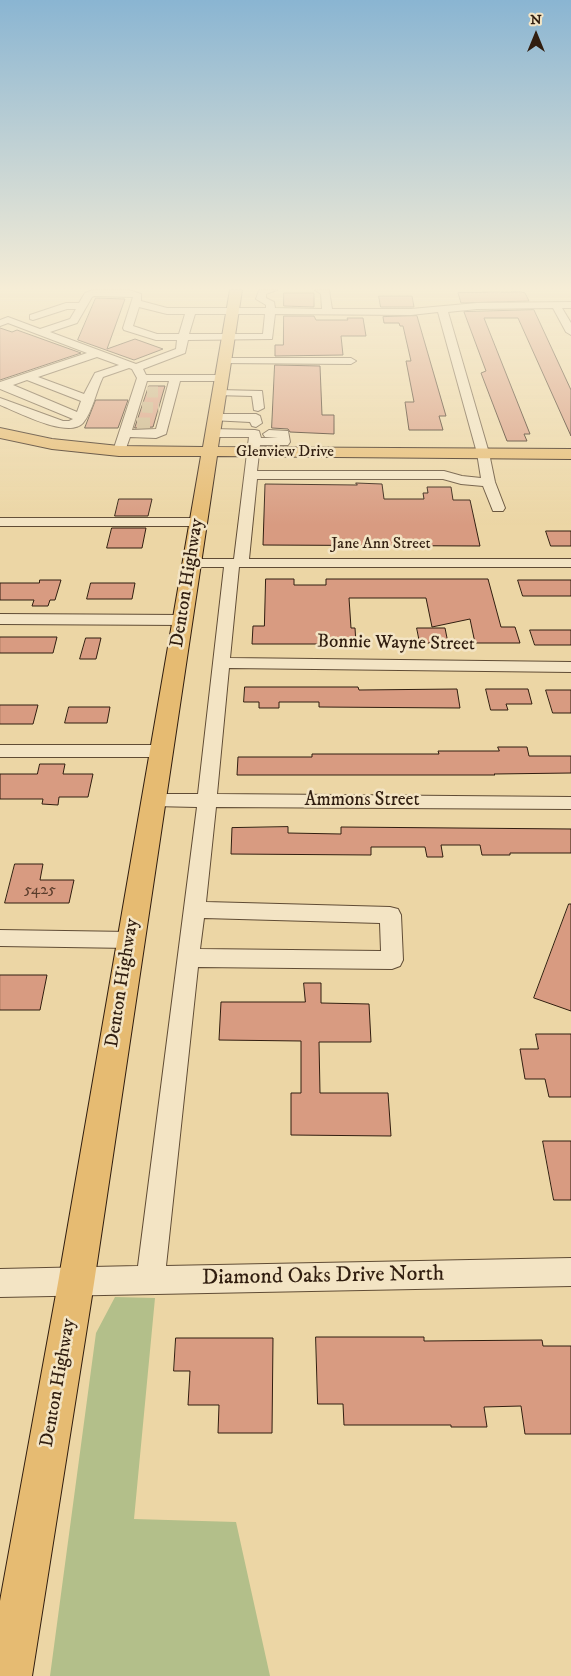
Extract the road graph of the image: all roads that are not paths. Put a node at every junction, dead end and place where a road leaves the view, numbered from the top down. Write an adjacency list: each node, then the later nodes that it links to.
1 (53, 368): 9 (street)
2 (132, 368): 7 (street)
3 (140, 368): 7 (street)
4 (234, 368): 8 (street)
5 (259, 368): 11 (street)
6 (459, 368): 25 (street)
7 (136, 370): 10 (street); 14 (street); 16 (street)
8 (224, 371): 10 (street); 13 (main road, Denton Highway)
9 (28, 377): 12 (street); 14 (street)
10 (175, 378): 16 (street)
11 (258, 380)
12 (2, 386): 17 (street)
13 (219, 393): 18 (main road, Denton Highway); 20 (street)
14 (88, 399): 17 (street)
15 (0, 400): 17 (street)
16 (137, 409): 24 (street)
17 (80, 417)
18 (215, 418): 19 (street); 23 (main road, Denton Highway)
19 (241, 418): 20 (street); 22 (street)
20 (255, 430): 20 (street); 22 (street); 23 (main road, Glenview Drive); 25 (main road, Glenview Drive); 27 (street)
21 (0, 433): 24 (main road, Glenview Drive)
22 (240, 434): 23 (street)
23 (210, 443): 24 (main road, Glenview Drive); 31 (main road, Denton Highway)
24 (120, 451)
25 (483, 454): 26 (main road, Glenview Drive); 28 (street)
26 (571, 454)
27 (251, 475): 28 (street); 33 (street)
28 (488, 482): 29 (street)
29 (498, 508)
30 (0, 522): 31 (street)
31 (199, 522): 32 (main road, Denton Highway)
32 (192, 563): 33 (street, Jane Ann Street); 36 (main road, Denton Highway)
33 (236, 563): 34 (street, Jane Ann Street); 37 (street)
34 (571, 563)
35 (0, 620): 36 (street)
36 (182, 620): 40 (main road, Denton Highway)
37 (220, 663): 38 (street, Bonnie Wayne Street); 42 (street)
38 (571, 666)
39 (0, 751): 40 (street)
40 (161, 751): 41 (main road, Denton Highway)
41 (153, 800): 42 (street, Ammons Street); 46 (main road, Denton Highway)
42 (207, 800): 43 (street, Ammons Street); 44 (street)
43 (571, 802)
44 (194, 910): 47 (street); 47 (street)
45 (0, 938): 46 (street)
46 (130, 940): 51 (main road, Denton Highway)
47 (188, 958): 49 (street)
48 (571, 1272): 49 (street, Diamond Oaks Drive North)
49 (150, 1281): 51 (street, Diamond Oaks Drive North)
50 (0, 1283): 51 (street, Diamond Oaks Drive North)
51 (76, 1283): 52 (main road, Denton Highway)
52 (9, 1676)

